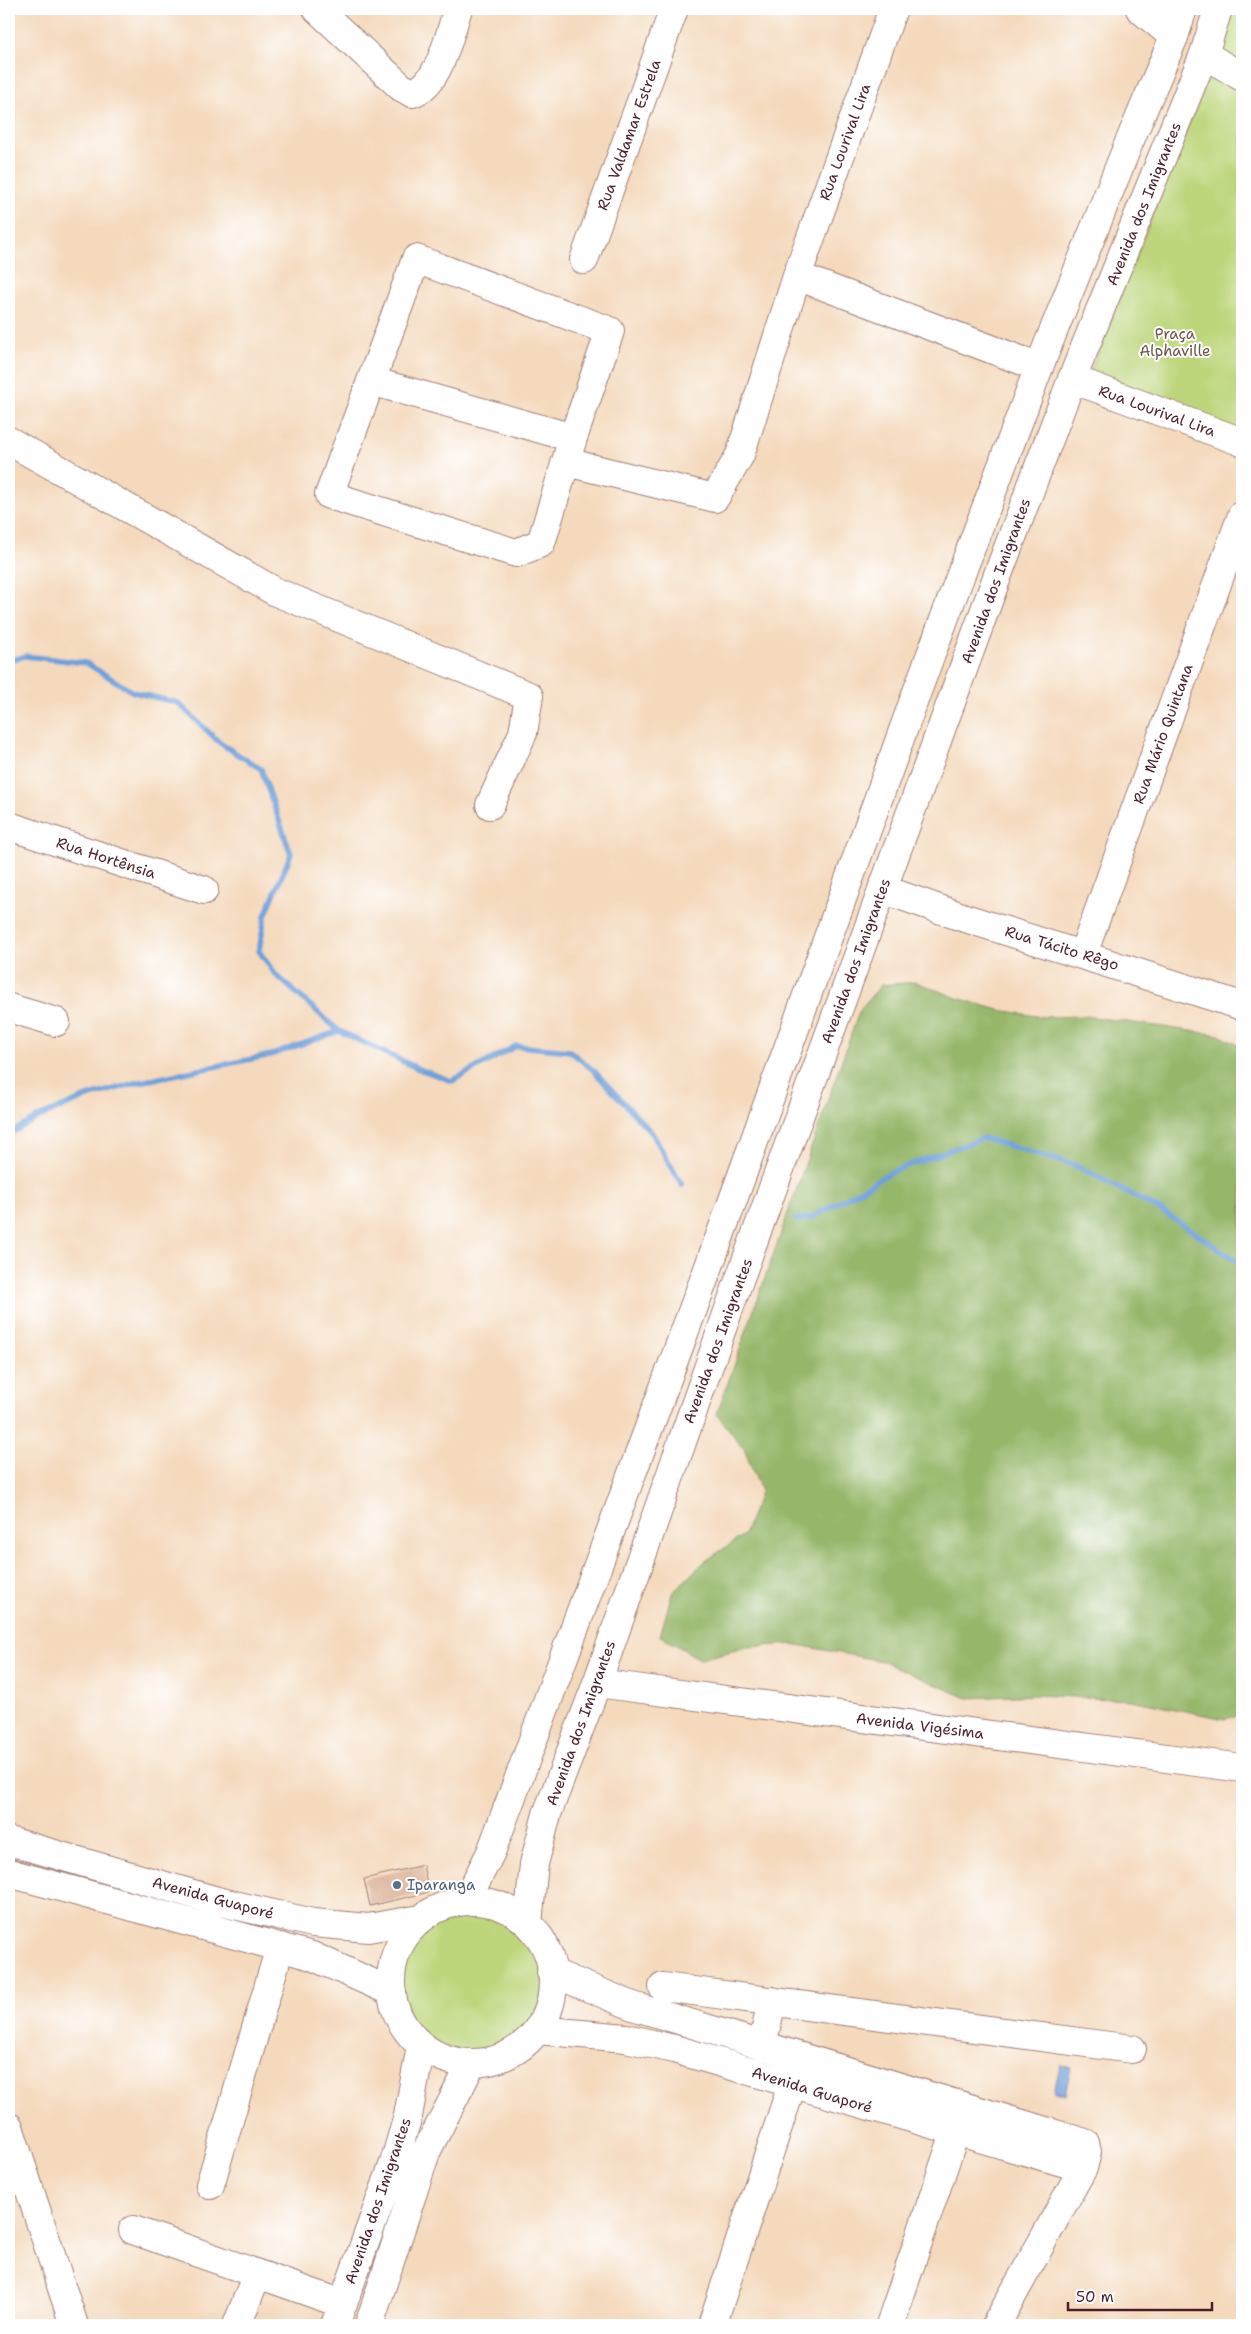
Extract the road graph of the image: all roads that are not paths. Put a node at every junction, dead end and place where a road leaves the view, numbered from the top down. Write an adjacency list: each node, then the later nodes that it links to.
1 (317, 9): 2 (street)
2 (458, 9)
3 (674, 9): 11 (street, Rua Valdamar Estrela)
4 (893, 9): 12 (street, Rua Lourival Lira)
5 (1140, 9): 8 (street)
6 (1183, 9): 8 (street)
7 (1218, 9): 9 (street, Avenida dos Imigrantes)
8 (1174, 37): 13 (street)
9 (1204, 54): 10 (street); 14 (street, Avenida dos Imigrantes)
10 (1242, 77)
11 (584, 260)
12 (797, 276): 13 (street); 18 (street, Rua Lourival Lira)
13 (1039, 367): 32 (street)
14 (1072, 379): 17 (street, Rua Lourival Lira); 22 (street, Avenida dos Imigrantes)
15 (371, 381): 18 (street); 18 (street); 18 (street)
16 (9, 441): 20 (street)
17 (1242, 442)
18 (570, 450)
19 (1242, 515): 24 (street, Rua Mário Quintana)
20 (490, 805)
21 (9, 826): 23 (street, Rua Hortênsia)
22 (882, 889): 24 (street, Rua Tácito Rêgo); 28 (street, Avenida dos Imigrantes)
23 (204, 890)
24 (1083, 954): 25 (street, Rua Tácito Rêgo)
25 (1242, 1006)
26 (9, 1008): 27 (street)
27 (56, 1022)
28 (597, 1683): 29 (street, Avenida Vigésima); 34 (street, Avenida dos Imigrantes)
29 (1242, 1768)
30 (9, 1841): 33 (street, Avenida Guaporé)
31 (9, 1873): 35 (street, Avenida Guaporé)
32 (466, 1901): 33 (street); 34 (street)
33 (421, 1919): 38 (street)
34 (528, 1923): 36 (street)
35 (280, 1947): 38 (street, Avenida Guaporé); 51 (street)
36 (552, 1972): 40 (street); 42 (street, Avenida Guaporé)
37 (663, 1987): 39 (street)
38 (392, 1992): 41 (street)
39 (772, 2001): 42 (street); 43 (street)
40 (537, 2030): 44 (street); 45 (street, Avenida Guaporé)
41 (421, 2046): 44 (street); 54 (street, Avenida dos Imigrantes)
42 (762, 2046): 46 (street, Avenida Guaporé)
43 (1132, 2049)
44 (472, 2063): 57 (street, Avenida dos Imigrantes)
45 (792, 2084): 47 (street, Avenida Guaporé); 58 (street)
46 (932, 2097): 47 (street); 50 (street, Avenida Guaporé)
47 (926, 2123): 49 (street, Avenida Guaporé)
48 (9, 2127): 55 (street)
49 (955, 2133): 50 (street, Avenida Guaporé); 59 (street)
50 (1083, 2168): 60 (street)
51 (210, 2186)
52 (133, 2230): 53 (street)
53 (257, 2274): 54 (street); 56 (street)
54 (339, 2315)
55 (74, 2325)
56 (237, 2325)
57 (369, 2325)
58 (712, 2325)
59 (890, 2325)
60 (996, 2325)

